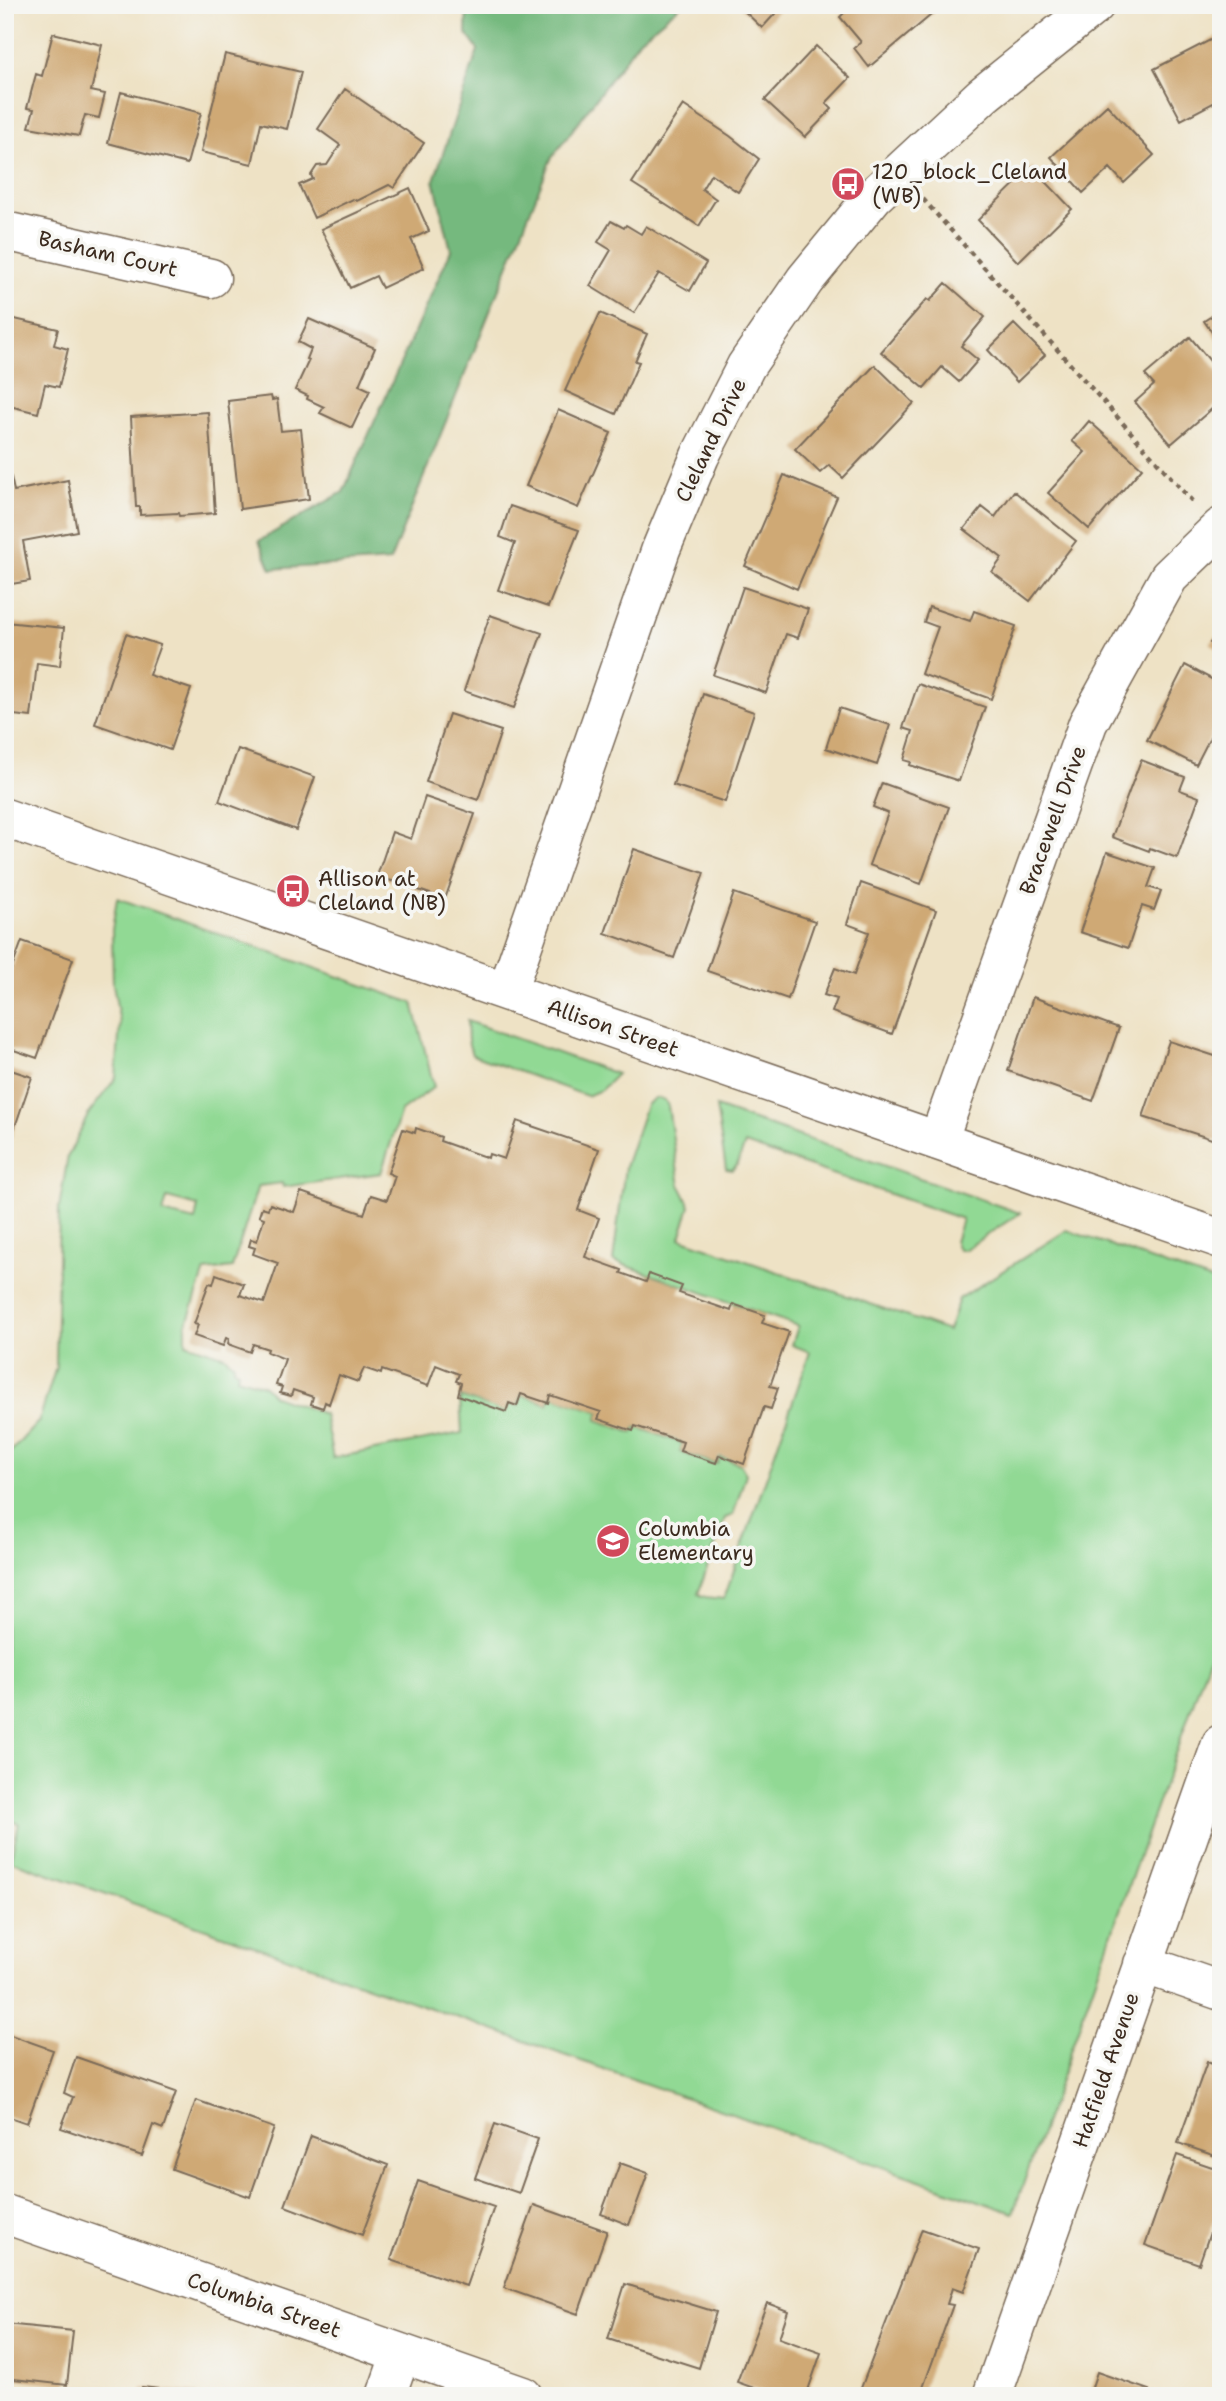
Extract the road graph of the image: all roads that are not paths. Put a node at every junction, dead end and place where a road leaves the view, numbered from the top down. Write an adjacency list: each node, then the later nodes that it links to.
1 (1096, 5): 6 (street, Cleland Drive)
2 (5, 231): 3 (street, Basham Court)
3 (211, 278)
4 (1219, 528): 7 (street, Bracewell Drive)
5 (5, 818): 6 (street, Allison Street)
6 (507, 991): 7 (street, Allison Street)
7 (939, 1141): 8 (street, Allison Street)
8 (1221, 1239)
9 (1221, 1744): 10 (street, Hatfield Avenue)
10 (1143, 1964): 11 (street); 16 (street, Hatfield Avenue)
11 (1221, 1991)
12 (5, 2214): 13 (street, Columbia Street)
13 (401, 2353): 14 (street); 15 (street, Columbia Street)
14 (386, 2396)
15 (523, 2396)
16 (992, 2396)

